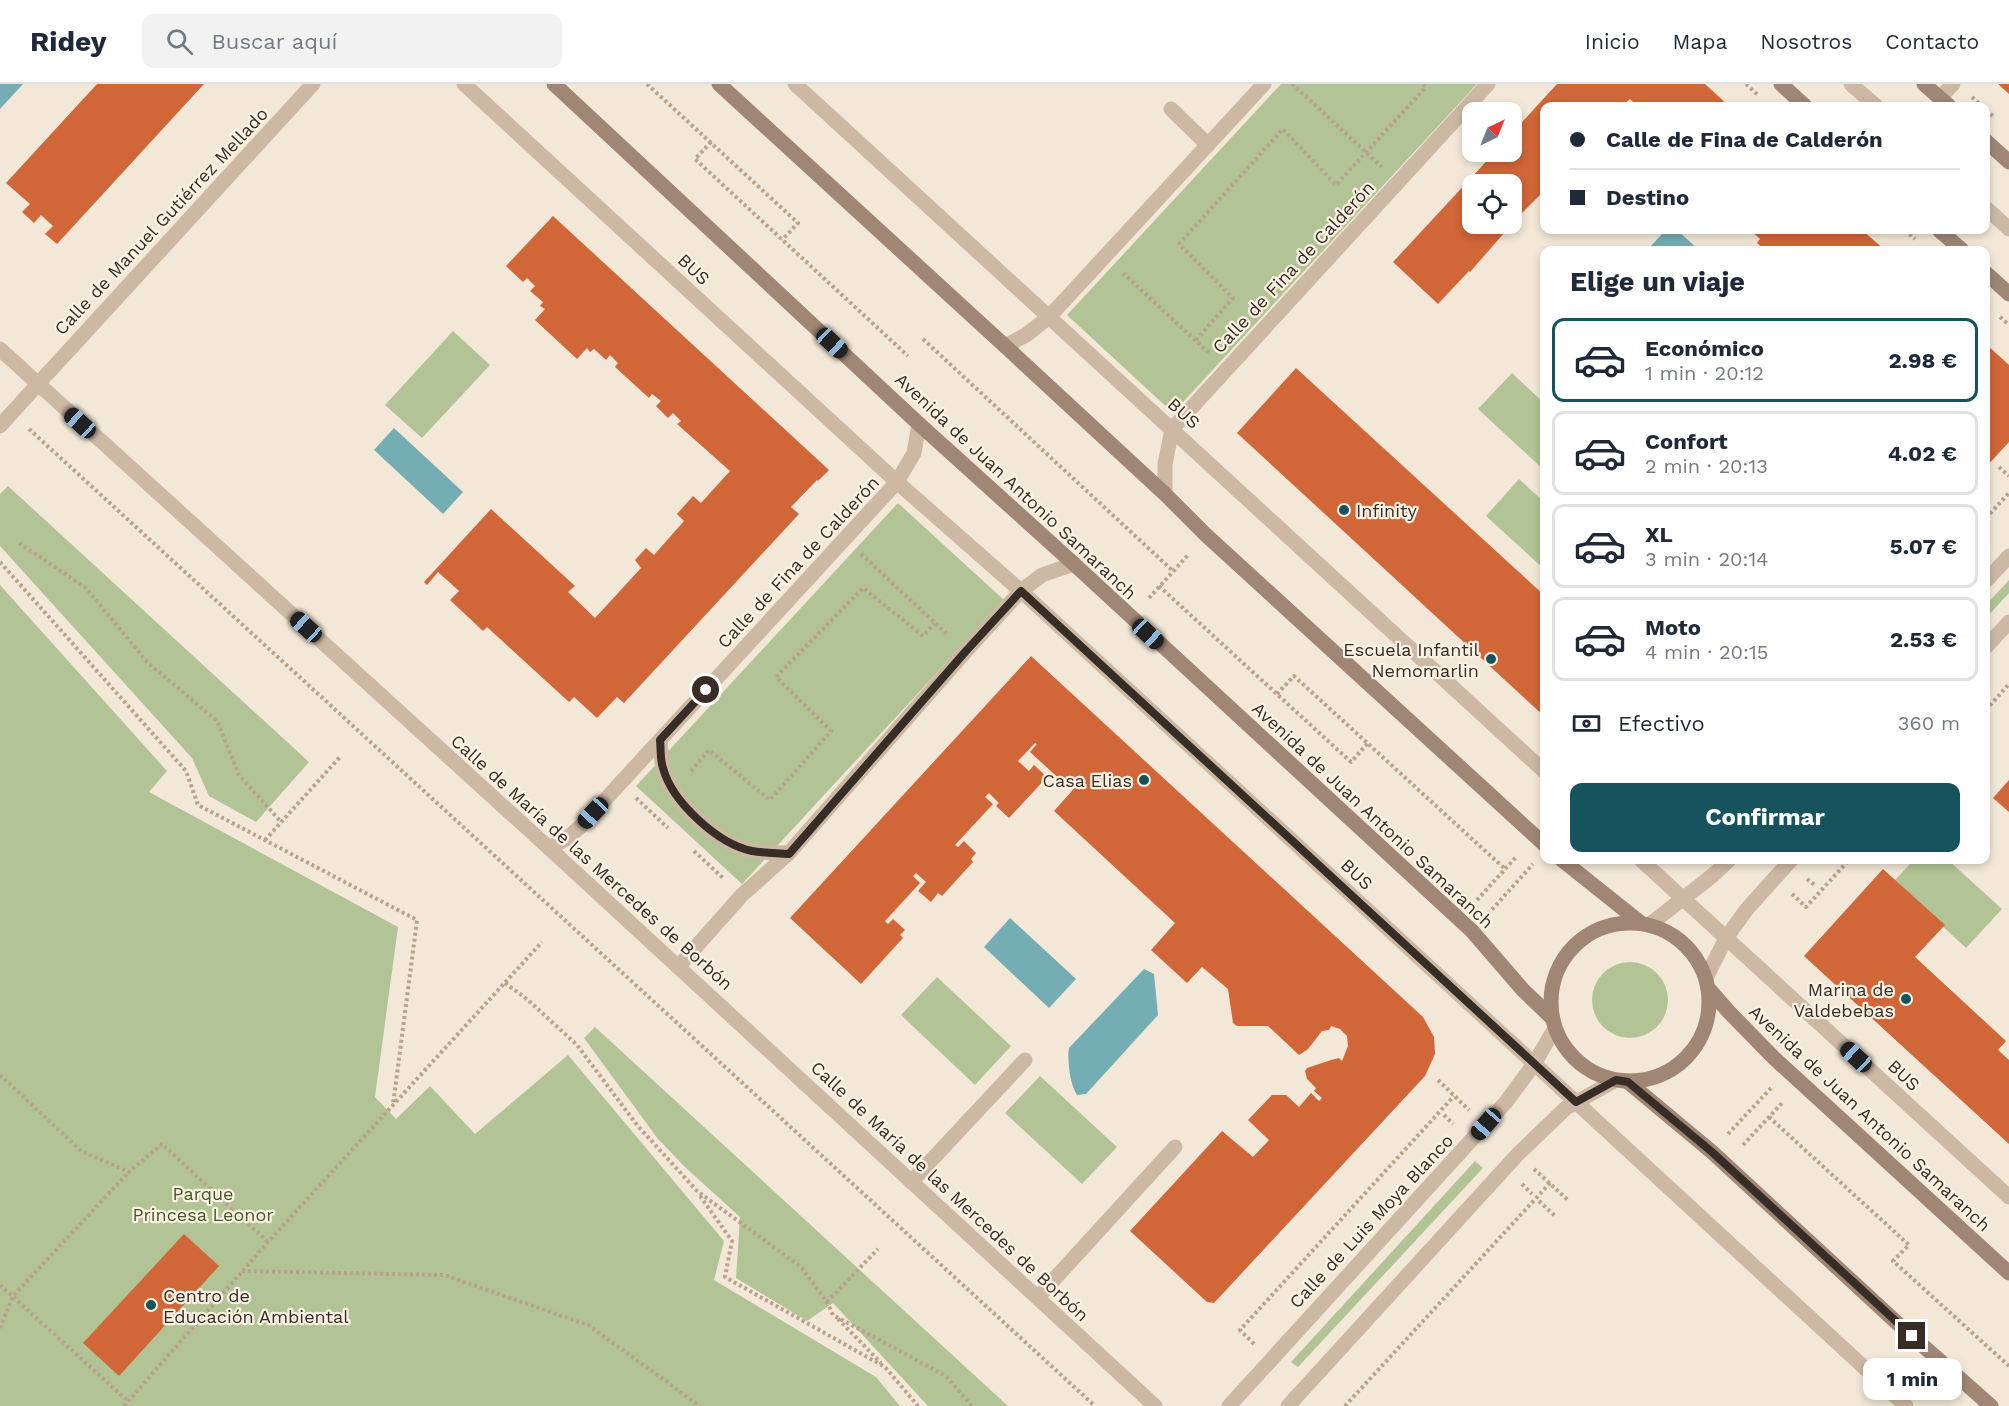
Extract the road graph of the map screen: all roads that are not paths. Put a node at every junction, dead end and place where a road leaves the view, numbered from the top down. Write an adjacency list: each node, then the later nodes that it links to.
1 (313, 84): 28 (street, Calle de Manuel Gutiérrez Mellado)
2 (464, 84): 32 (street, BUS)
3 (554, 84): 29 (street, Avenida de Juan Antonio Samaranch)
4 (719, 84): 26 (street)
5 (795, 84): 25 (street, BUS)
6 (1264, 84): 16 (street)
7 (1488, 84): 31 (street, Calle de Fina de Calderón)
8 (1781, 84): 12 (street)
9 (1851, 84): 13 (street)
10 (1924, 84): 14 (street)
11 (1953, 84): 14 (street)
12 (1801, 102)
13 (1871, 102)
14 (1944, 102)
15 (1171, 109): 16 (street)
16 (1208, 145): 25 (street)
17 (1990, 145): 18 (street)
18 (2009, 162)
19 (1990, 212): 20 (street)
20 (2009, 229)
21 (1944, 234): 22 (street)
22 (1957, 246)
23 (1990, 277): 24 (street)
24 (2009, 294)
25 (1049, 317): 26 (street); 31 (street, BUS)
26 (1005, 346): 33 (street)
27 (0, 349): 28 (street, Calle de María de las Mercedes de Borbón)
28 (38, 384): 30 (street, Calle de Manuel Gutiérrez Mellado); 43 (street, Calle de María de las Mercedes de Borbón)
29 (919, 424): 32 (street, Calle de Fina de Calderón); 35 (street, Avenida de Juan Antonio Samaranch)
30 (0, 426)
31 (1172, 429): 33 (street); 41 (street, BUS)
32 (897, 482): 37 (street, BUS); 40 (street, Calle de Fina de Calderón)
33 (1165, 494): 42 (street)
34 (2009, 556): 36 (street)
35 (1074, 564): 37 (street); 54 (street, Avenida de Juan Antonio Samaranch)
36 (1990, 577)
37 (1021, 591): 44 (street); 56 (street, BUS)
38 (2009, 622): 39 (street)
39 (1990, 643)
40 (660, 740): 43 (street, Calle de Fina de Calderón); 44 (street)
41 (1540, 767)
42 (1540, 840)
43 (549, 848): 52 (street, Calle de María de las Mercedes de Borbón)
44 (789, 854): 52 (street)
45 (1567, 864): 50 (street)
46 (1645, 864): 49 (street, BUS)
47 (1725, 864): 49 (street)
48 (1787, 864): 51 (street)
49 (1683, 899): 50 (street); 51 (street, BUS)
50 (1645, 924): 53 (street); 54 (street)
51 (1726, 938): 53 (street); 61 (street, BUS)
52 (678, 967): 60 (street, Calle de María de las Mercedes de Borbón)
53 (1707, 983): 57 (street); 62 (street, Avenida de Juan Antonio Samaranch)
54 (1553, 1023): 56 (street, Calle de Luis Moya Blanco); 57 (street)
55 (1025, 1060): 60 (street)
56 (1534, 1064): 58 (street, BUS); 65 (street, Calle de Luis Moya Blanco)
57 (1622, 1081): 58 (street); 68 (street)
58 (1576, 1102): 66 (street); 67 (street)
59 (1175, 1147): 63 (street)
60 (911, 1182): 63 (street, Calle de María de las Mercedes de Borbón)
61 (2009, 1197)
62 (2009, 1273)
63 (1038, 1297): 64 (street, Calle de María de las Mercedes de Borbón)
64 (1155, 1406)
65 (1229, 1406)
66 (1288, 1406)
67 (1906, 1406)
68 (1991, 1406)

